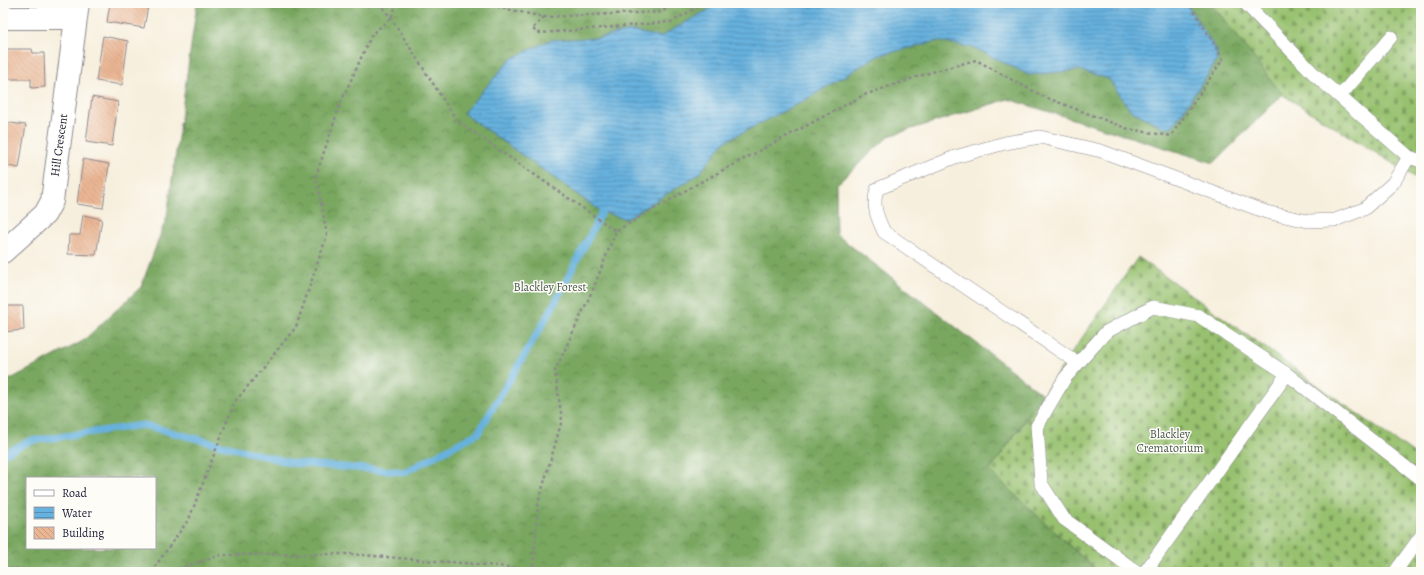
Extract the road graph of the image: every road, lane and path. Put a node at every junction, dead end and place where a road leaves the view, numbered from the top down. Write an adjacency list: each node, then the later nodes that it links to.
1 (379, 3): 11 (path)
2 (397, 3): 11 (path)
3 (492, 3): 9 (path)
4 (677, 3): 9 (path)
5 (705, 3): 9 (path)
6 (1189, 3): 15 (path)
7 (1246, 3): 13 (lane)
8 (77, 10): 10 (street); 16 (street, Hill Crescent)
9 (544, 17)
10 (3, 18)
11 (391, 18): 15 (path); 23 (path)
12 (1391, 37): 13 (lane)
13 (1340, 96): 14 (lane)
14 (1415, 159): 17 (lane)
15 (616, 231): 24 (path)
16 (3, 252)
17 (1078, 363): 18 (lane); 25 (lane)
18 (1287, 374): 19 (lane); 26 (lane)
19 (1421, 479)
20 (1421, 536): 27 (lane)
21 (3, 568): 22 (path)
22 (58, 572)
23 (150, 572)
24 (167, 572)
25 (1137, 572)
26 (1145, 572)
27 (1395, 572)

